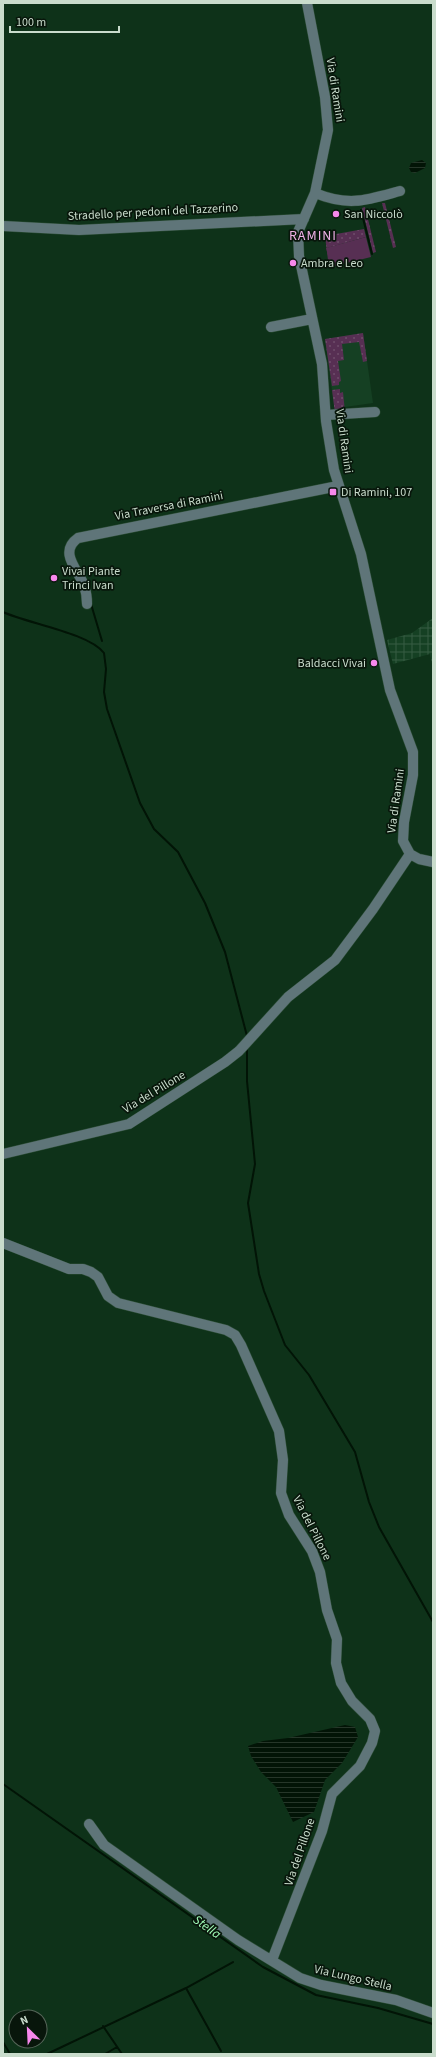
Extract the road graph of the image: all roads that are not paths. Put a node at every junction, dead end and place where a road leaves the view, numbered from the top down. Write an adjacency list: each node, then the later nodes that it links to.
1 (307, 3): 3 (street, Via di Ramini)
2 (400, 191): 3 (street)
3 (315, 193): 4 (street, Via di Ramini)
4 (304, 219): 5 (street, Stradello per pedoni del Tazzerino); 6 (street, Via di Ramini)
5 (3, 226)
6 (312, 319): 7 (street); 9 (street, Via di Ramini)
7 (271, 327)
8 (375, 412): 9 (street)
9 (326, 416): 10 (street, Via di Ramini)
10 (338, 486): 11 (street, Via Traversa di Ramini); 12 (street, Via di Ramini)
11 (87, 604)
12 (410, 854): 13 (street); 14 (street, Via del Pillone)
13 (433, 862)
14 (3, 1154)
15 (3, 1243): 17 (street, Via del Pillone)
16 (89, 1824): 17 (street, Via Lungo Stella)
17 (272, 1960): 18 (street, Via Lungo Stella)
18 (433, 2013)

